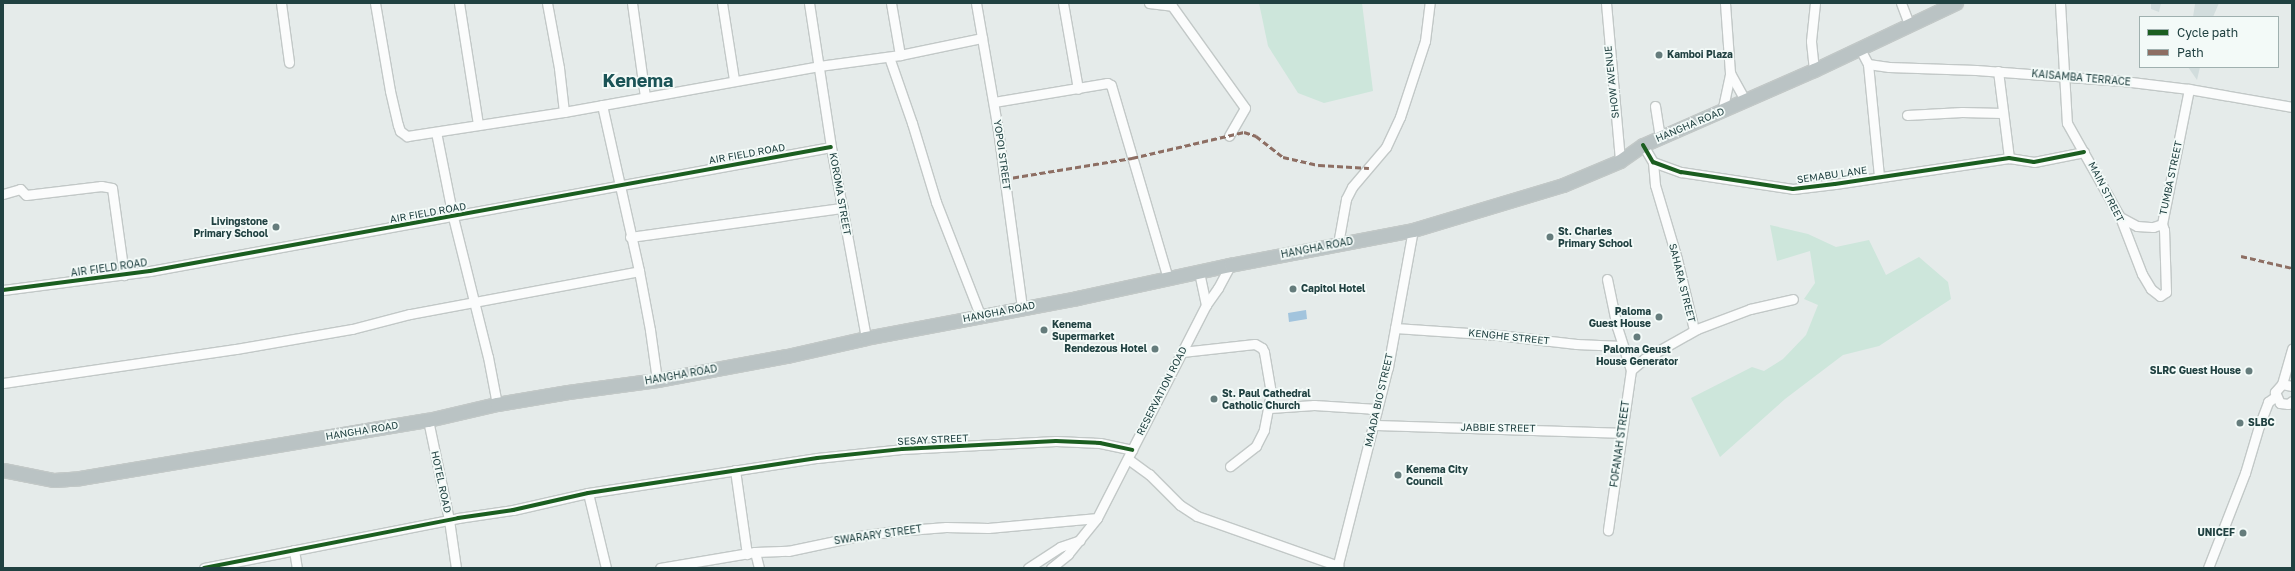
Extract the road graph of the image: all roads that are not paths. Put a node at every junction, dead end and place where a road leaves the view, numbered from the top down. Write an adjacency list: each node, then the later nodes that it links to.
1 (281, 3): 24 (street)
2 (375, 3): 45 (street)
3 (459, 3): 44 (street)
4 (547, 3): 40 (street)
5 (632, 3): 34 (street)
6 (722, 3): 31 (street)
7 (809, 3): 26 (street, KOROMA STREET)
8 (891, 3): 22 (street)
9 (976, 3): 20 (street, YOPOI STREET)
10 (1063, 3): 32 (street)
11 (1149, 3): 46 (street)
12 (1430, 3): 63 (street)
13 (1606, 3): 52 (street, SHOW AVENUE)
14 (1725, 3): 29 (street)
15 (1815, 3): 27 (street)
16 (1900, 3): 19 (street)
17 (1956, 3): 19 (highway, HANGHA ROAD)
18 (2060, 3): 30 (street, MAIN STREET)
19 (1909, 24): 21 (highway, HANGHA ROAD)
20 (982, 38): 22 (street); 36 (street, YOPOI STREET)
21 (1859, 47): 25 (street); 27 (highway, HANGHA ROAD)
22 (900, 55): 23 (street)
23 (889, 57): 26 (street); 75 (street)
24 (288, 62)
25 (1868, 64): 28 (street, KAISAMBA TERRACE); 54 (street)
26 (819, 66): 31 (street); 49 (street, KOROMA STREET)
27 (1814, 70): 35 (highway, HANGHA ROAD)
28 (1998, 71): 30 (street, KAISAMBA TERRACE); 42 (street)
29 (1730, 73): 35 (street); 41 (street)
30 (2064, 77): 33 (street, KAISAMBA TERRACE); 50 (street, MAIN STREET)
31 (734, 80): 34 (street)
32 (1078, 89): 36 (street); 68 (street)
33 (2189, 89): 39 (street, KAISAMBA TERRACE); 60 (street, TUMBA STREET)
34 (645, 97): 37 (street)
35 (1745, 100): 41 (highway, HANGHA ROAD)
36 (994, 102): 74 (street, YOPOI STREET)
37 (602, 105): 40 (street); 55 (street)
38 (1655, 106): 47 (street)
39 (2292, 107)
40 (564, 112): 44 (street)
41 (1722, 112): 47 (highway, HANGHA ROAD)
42 (2002, 113): 43 (street); 51 (street)
43 (1907, 115)
44 (478, 124): 45 (street)
45 (436, 132): 58 (street)
46 (1229, 136)
47 (1660, 138): 48 (highway, HANGHA ROAD)
48 (1643, 145): 52 (highway, HANGHA ROAD); 53 (street)
49 (831, 147): 55 (street, AIR FIELD ROAD); 57 (street, KOROMA STREET)
50 (2084, 152): 51 (street, SEMABU LANE); 59 (street, MAIN STREET)
51 (2009, 158): 54 (street, SEMABU LANE)
52 (1620, 161): 61 (highway, HANGHA ROAD)
53 (1654, 162): 54 (street, SEMABU LANE); 77 (street, SAHARA STREET)
54 (1879, 176)
55 (620, 186): 58 (street, AIR FIELD ROAD); 62 (street)
56 (3, 194): 67 (street)
57 (843, 208): 62 (street); 78 (street, KOROMA STREET)
58 (453, 217): 67 (street, AIR FIELD ROAD); 72 (street)
59 (2120, 217): 60 (street, TUMBA STREET); 60 (street, MAIN STREET)
60 (2162, 224)
61 (1413, 230): 63 (highway, HANGHA ROAD); 76 (street, MAADA BIO STREET)
62 (630, 237): 65 (street)
63 (1338, 244): 64 (highway, HANGHA ROAD)
64 (1230, 265): 66 (highway, HANGHA ROAD); 73 (street, RESERVATION ROAD)
65 (639, 271): 72 (street); 83 (street)
66 (1199, 272): 68 (highway, HANGHA ROAD); 73 (street)
67 (124, 275): 70 (street, AIR FIELD ROAD)
68 (1168, 279): 74 (highway, HANGHA ROAD)
69 (1608, 279): 79 (street, FOFANAH STREET)
70 (3, 290)
71 (1793, 299): 77 (street)
72 (473, 302): 84 (street); 89 (street)
73 (1206, 305): 81 (street, RESERVATION ROAD)
74 (1022, 307): 75 (highway, HANGHA ROAD)
75 (980, 315): 78 (highway, HANGHA ROAD)
76 (1395, 328): 79 (street, KENGHE STREET); 91 (street, MAADA BIO STREET)
77 (1694, 330): 82 (street, SAHARA STREET)
78 (866, 338): 83 (highway, HANGHA ROAD)
79 (1622, 346): 82 (street, FOFANAH STREET)
80 (2292, 348): 85 (street)
81 (1182, 352): 90 (street); 95 (street, RESERVATION ROAD)
82 (1631, 370): 94 (street, FOFANAH STREET)
83 (656, 380): 89 (highway, HANGHA ROAD)
84 (3, 383)
85 (2282, 384): 86 (street); 87 (street)
86 (2292, 386)
87 (2275, 396): 88 (street); 116 (street)
88 (2292, 402)
89 (497, 404): 92 (highway, HANGHA ROAD)
90 (1270, 408): 91 (street); 97 (street)
91 (1377, 409): 93 (street, MAADA BIO STREET)
92 (428, 420): 98 (highway, HANGHA ROAD); 102 (street, HOTEL ROAD)
93 (1373, 425): 94 (street, JABBIE STREET); 107 (street, MAADA BIO STREET)
94 (1622, 433): 103 (street, FOFANAH STREET)
95 (1132, 450): 96 (street, RESERVATION ROAD); 99 (street, SESAY STREET)
96 (1128, 459): 101 (street, RESERVATION ROAD); 107 (street)
97 (1230, 466)
98 (3, 470)
99 (735, 470): 100 (street, SESAY STREET); 106 (street)
100 (588, 493): 102 (street, SESAY STREET); 111 (street)
101 (1097, 518): 104 (street, RESERVATION ROAD); 106 (street, SWARARY STREET)
102 (449, 520): 105 (street, SESAY STREET); 110 (street, HOTEL ROAD)
103 (1608, 530)
104 (1081, 539): 114 (street); 115 (street, RESERVATION ROAD)
105 (294, 550): 108 (street, SESAY STREET); 109 (street)
106 (751, 553): 112 (street, SWARARY STREET); 113 (street)
107 (1337, 567)
108 (204, 568)
109 (297, 568)
110 (456, 568)
111 (606, 568)
112 (660, 568)
113 (759, 568)
114 (1028, 568)
115 (1051, 568)
116 (2208, 568)

